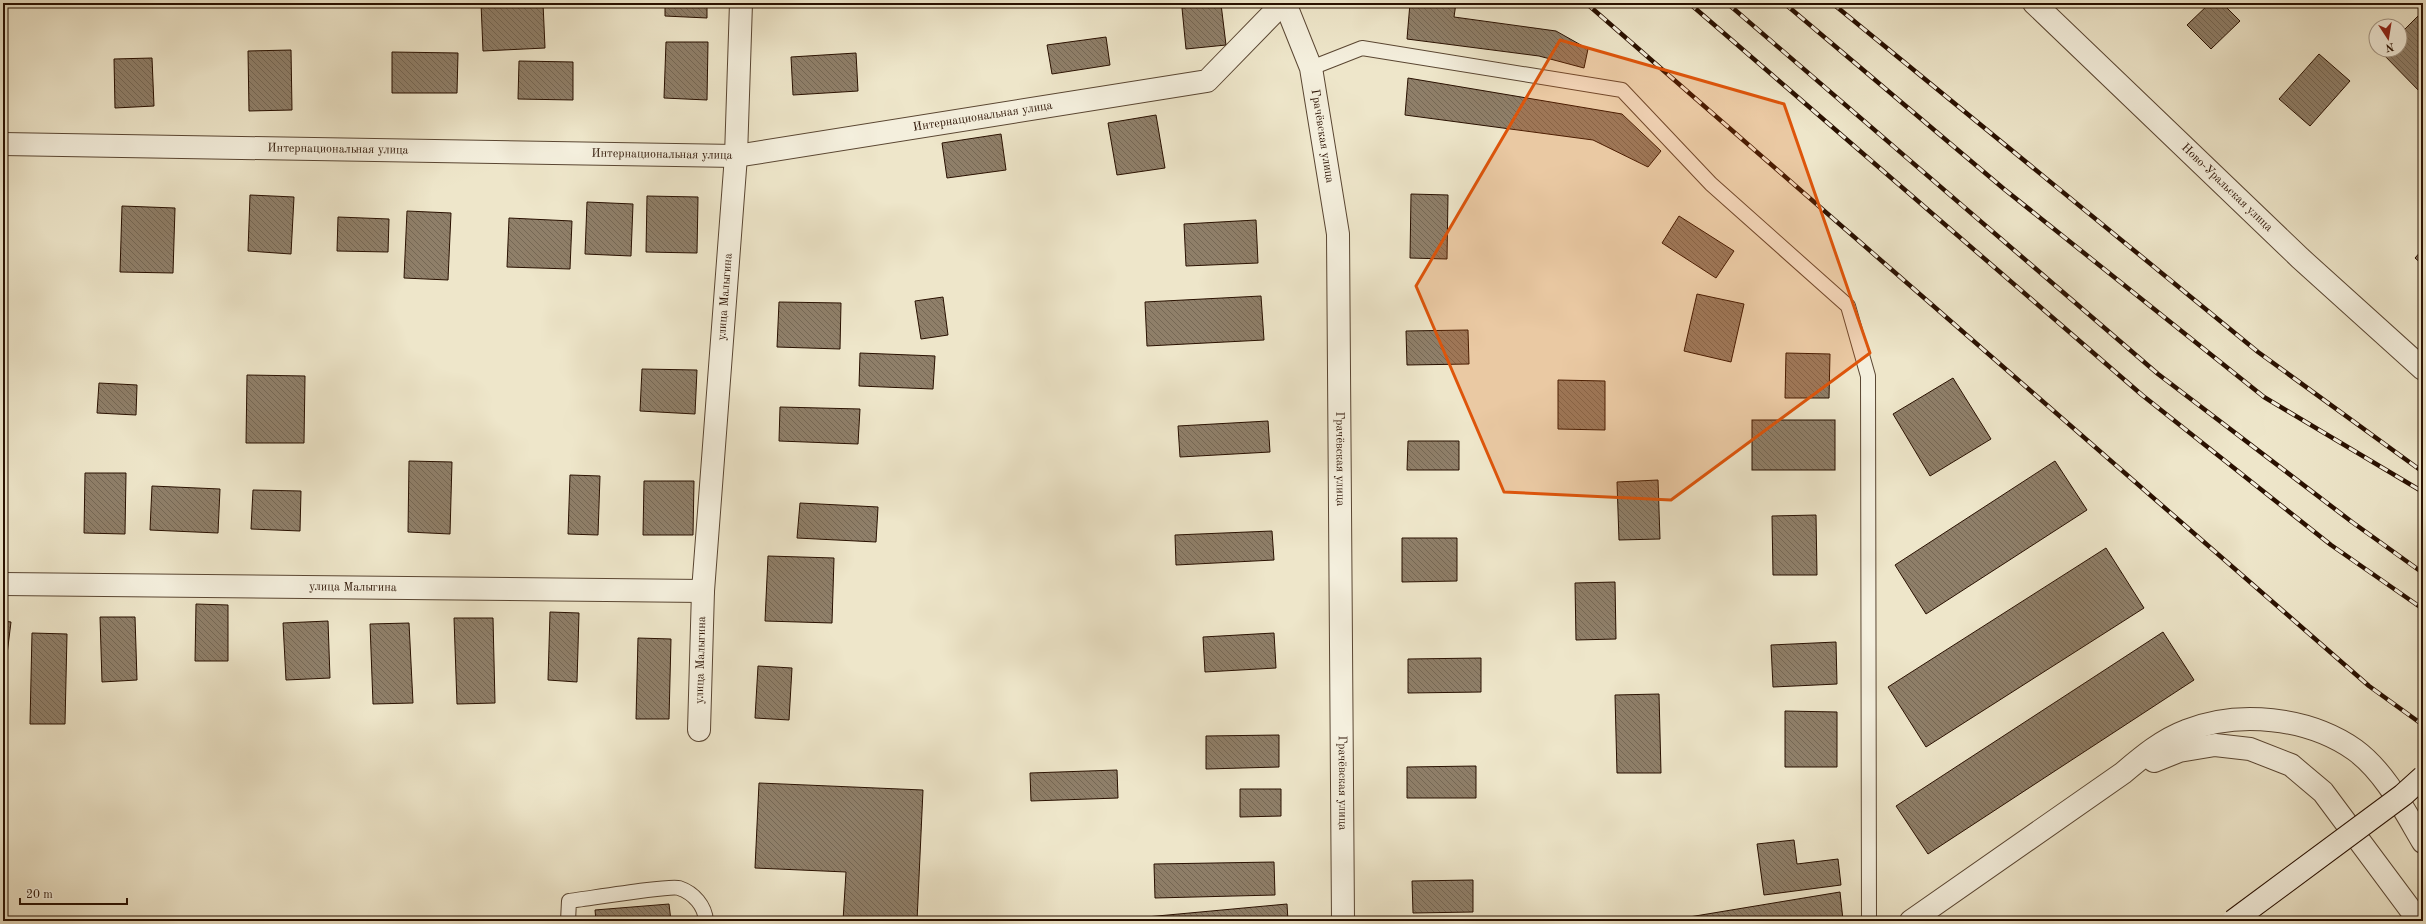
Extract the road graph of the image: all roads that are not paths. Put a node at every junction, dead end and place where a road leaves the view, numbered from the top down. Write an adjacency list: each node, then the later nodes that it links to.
1 (741, 3): 6 (street, улица Малыгина)
2 (1284, 3): 4 (street, Грачёвская улица); 6 (street, Интернациональная улица)
3 (2034, 3): 7 (street, Ново-Уральская улица)
4 (1311, 68): 16 (street, Грачёвская улица); 17 (lane)
5 (3, 144): 6 (street, Интернациональная улица)
6 (736, 156): 9 (street, улица Малыгина)
7 (2423, 369)
8 (3, 584): 9 (street, улица Малыгина)
9 (703, 591): 10 (street, улица Малыгина)
10 (699, 730)
11 (2123, 773): 13 (street); 18 (street); 20 (street)
12 (2423, 777): 19 (street, bridge)
13 (2423, 842)
14 (568, 921): 15 (lane)
15 (706, 921)
16 (1343, 921)
17 (1869, 921)
18 (1911, 921)
19 (2233, 921)
20 (2419, 921)

